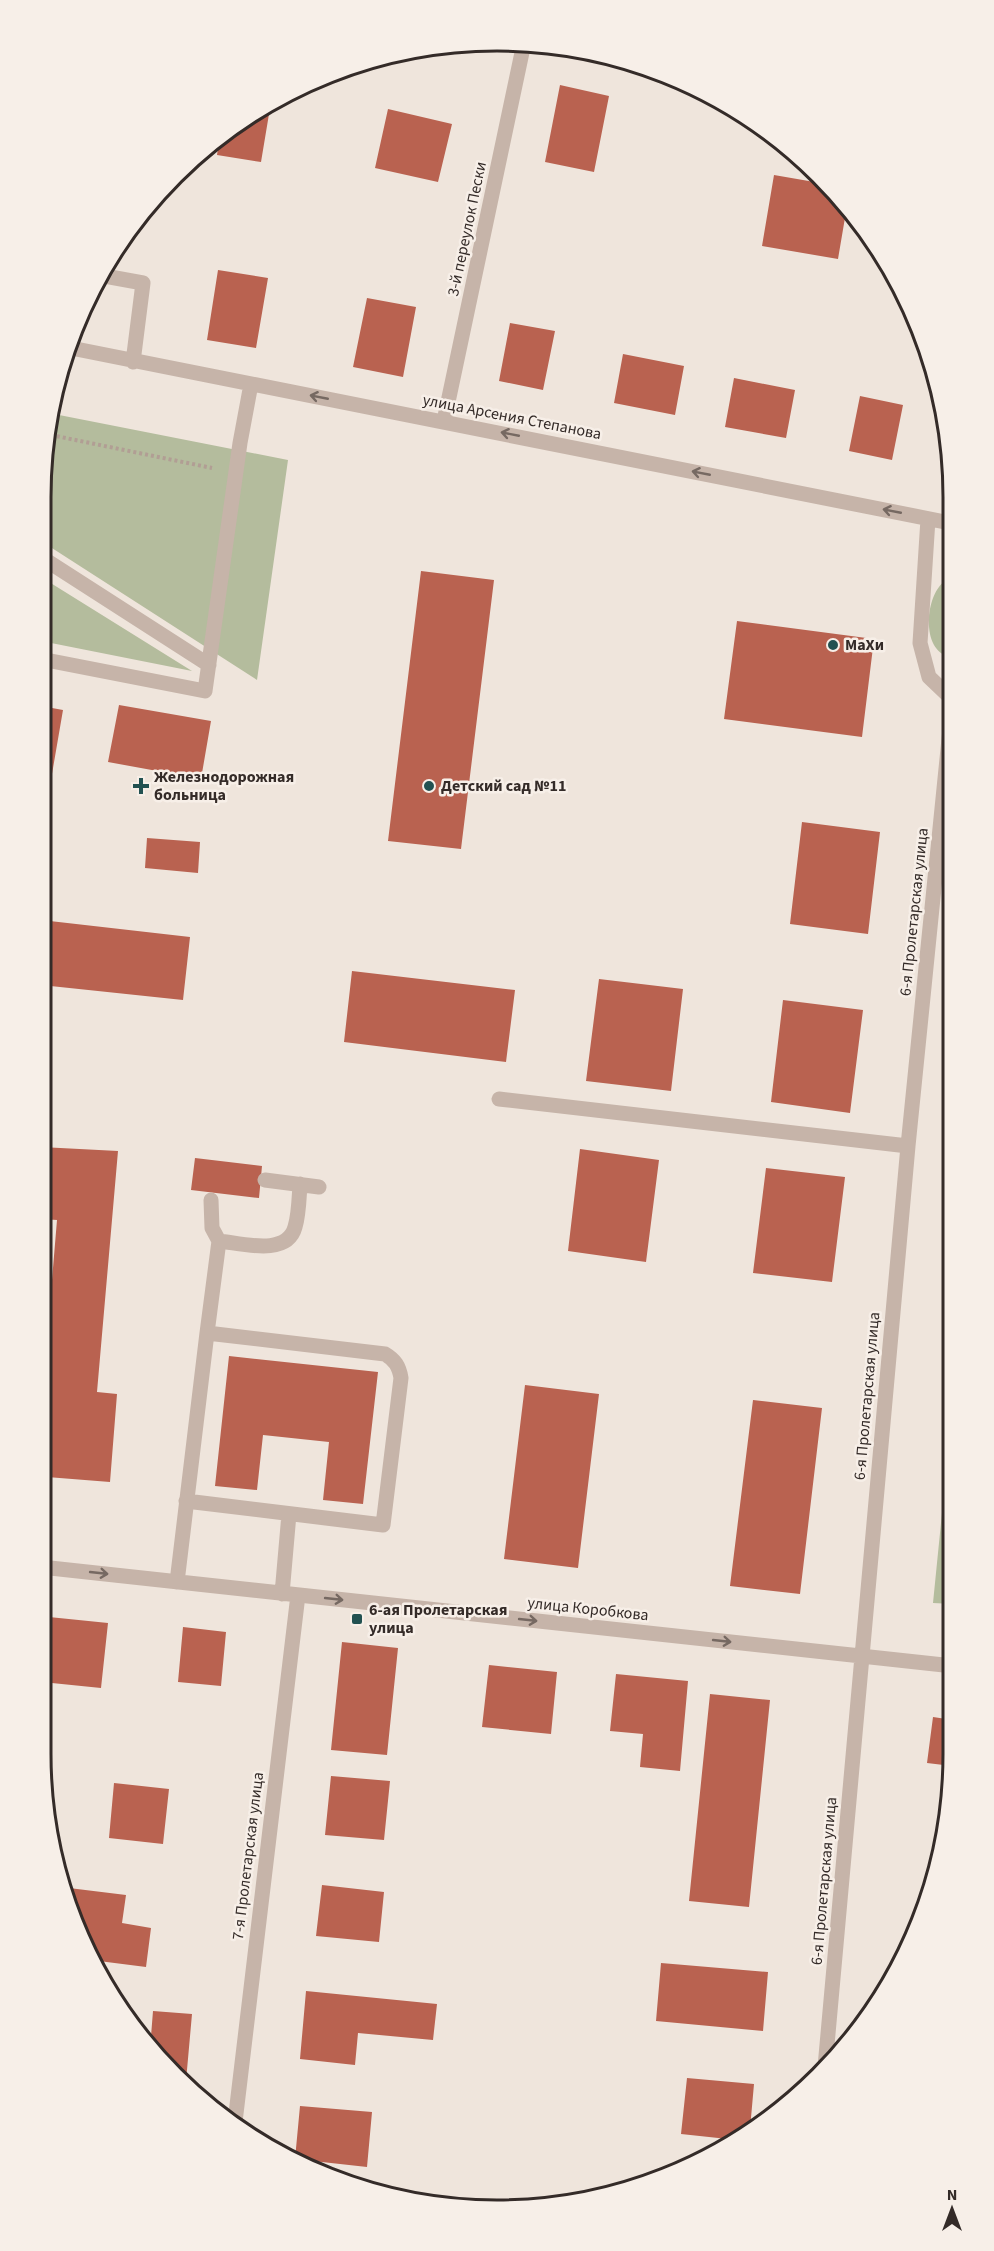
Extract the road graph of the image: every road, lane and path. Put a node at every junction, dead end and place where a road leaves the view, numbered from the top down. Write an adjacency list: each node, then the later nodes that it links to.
1 (522, 52): 6 (street, 3-й переулок Пески)
2 (110, 276): 4 (street)
3 (77, 349): 4 (street, улица Арсения Степанова)
4 (133, 362): 5 (street, улица Арсения Степанова)
5 (251, 384): 6 (street, улица Арсения Степанова, one-way to 5); 8 (street)
6 (444, 421): 9 (street, улица Арсения Степанова, one-way to 6)
7 (56, 436): 8 (path)
8 (236, 472): 13 (street)
9 (928, 519): 10 (street, улица Арсения Степанова); 14 (street)
10 (943, 522)
11 (51, 564): 13 (street)
12 (51, 661): 13 (street)
13 (209, 665)
14 (943, 690)
15 (943, 798): 17 (street, 6-я Пролетарская улица)
16 (499, 1099): 17 (street)
17 (908, 1146): 30 (street, 6-я Пролетарская улица)
18 (265, 1180): 19 (street)
19 (300, 1184): 20 (street); 22 (street)
20 (319, 1187)
21 (211, 1200): 22 (street)
22 (219, 1241): 23 (street)
23 (207, 1333): 24 (street); 25 (street)
24 (186, 1501): 25 (street); 27 (street)
25 (290, 1514): 28 (street)
26 (51, 1568): 27 (street, улица Коробкова, one-way to 27)
27 (177, 1582): 28 (street, улица Коробкова)
28 (282, 1594): 29 (street, улица Коробкова)
29 (298, 1596): 30 (street, улица Коробкова, one-way to 30); 33 (street, 7-я Пролетарская улица)
30 (862, 1656): 31 (street, улица Коробкова); 32 (street, 6-я Пролетарская улица)
31 (943, 1664)
32 (826, 2054)
33 (236, 2116)

